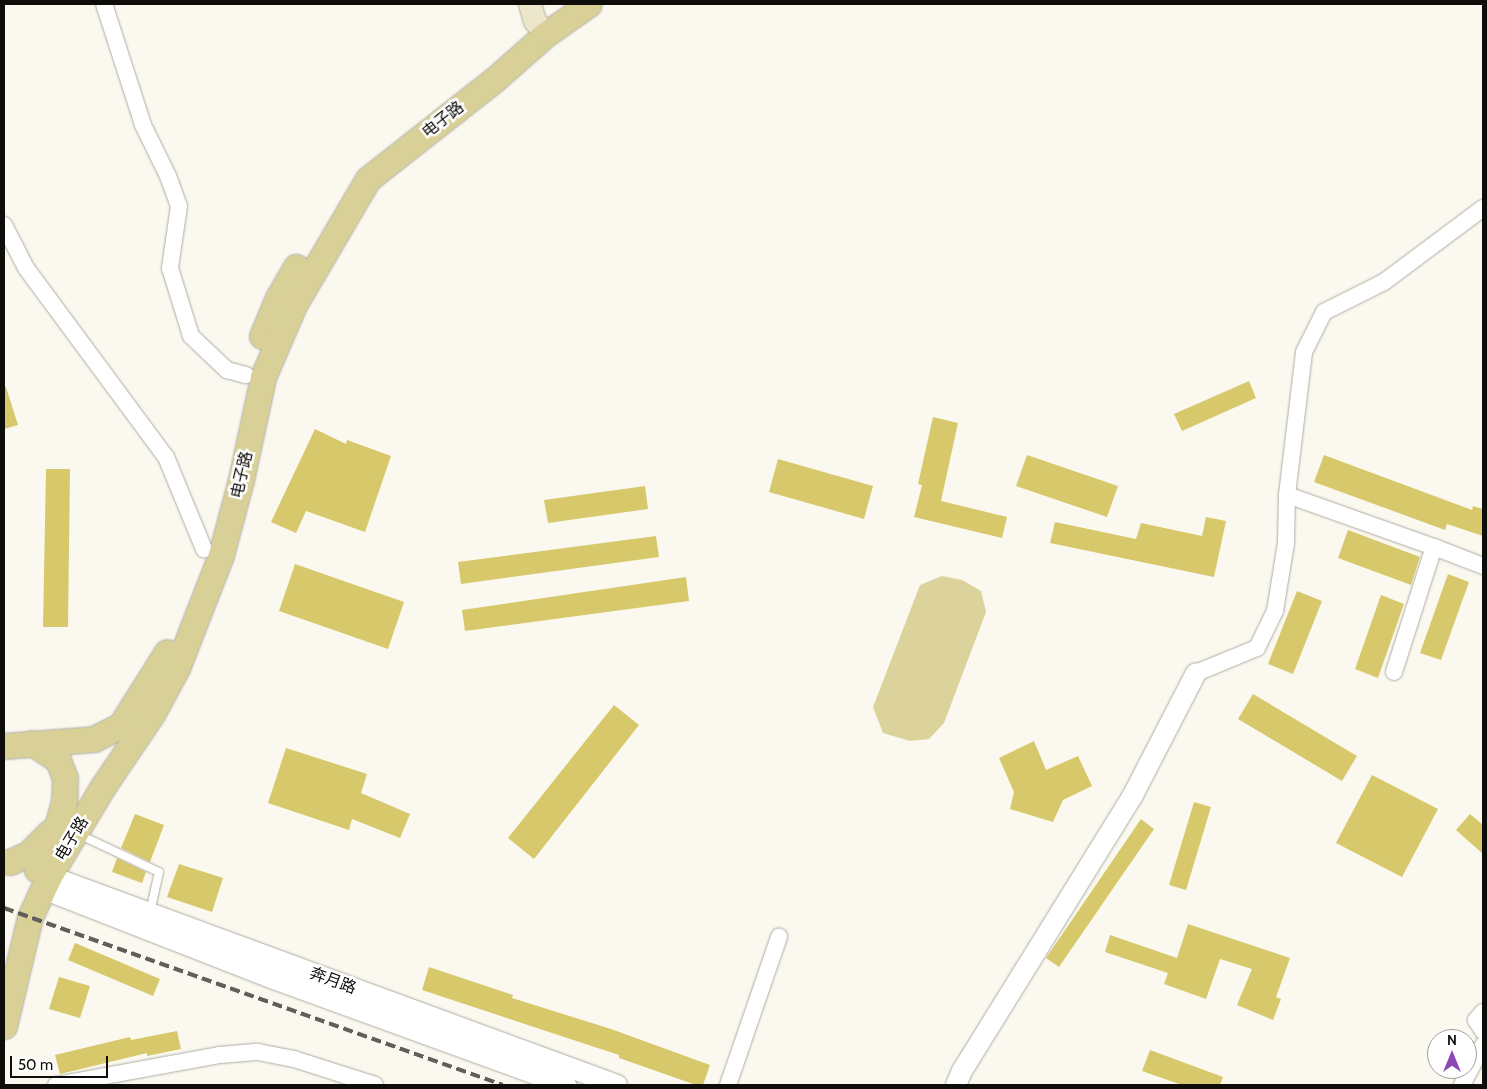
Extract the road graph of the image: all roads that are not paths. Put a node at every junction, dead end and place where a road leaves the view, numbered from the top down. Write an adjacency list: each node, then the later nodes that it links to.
1 (104, 4): 7 (street)
2 (559, 4): 4 (main road, 电子路)
3 (589, 4): 4 (main road, 电子路)
4 (536, 16): 7 (main road, 电子路); 16 (main road, 电子路)
5 (1483, 208): 8 (street)
6 (4, 225): 10 (street)
7 (246, 375): 10 (main road, 电子路)
8 (1287, 495): 9 (street); 13 (street)
9 (1434, 547): 11 (street); 12 (street)
10 (204, 550): 14 (main road, 电子路)
11 (1483, 566)
12 (1394, 672)
13 (1196, 674): 26 (street)
14 (32, 743): 15 (main road, 电子路); 16 (main road)
15 (4, 746)
16 (67, 828): 17 (main road); 18 (main road); 19 (lane)
17 (7, 861): 18 (main road)
18 (42, 879): 19 (street, 奔月路); 21 (main road, 电子路); 23 (main road); 29 (street)
19 (150, 914): 30 (street, 奔月路)
20 (779, 937): 31 (street)
21 (4, 976)
22 (1483, 1012): 24 (street)
23 (4, 1026)
24 (1483, 1031)
25 (1483, 1045): 32 (street)
26 (960, 1080)
27 (56, 1085): 28 (street)
28 (375, 1085)
29 (566, 1085)
30 (617, 1085)
31 (728, 1085)
32 (1462, 1085)

